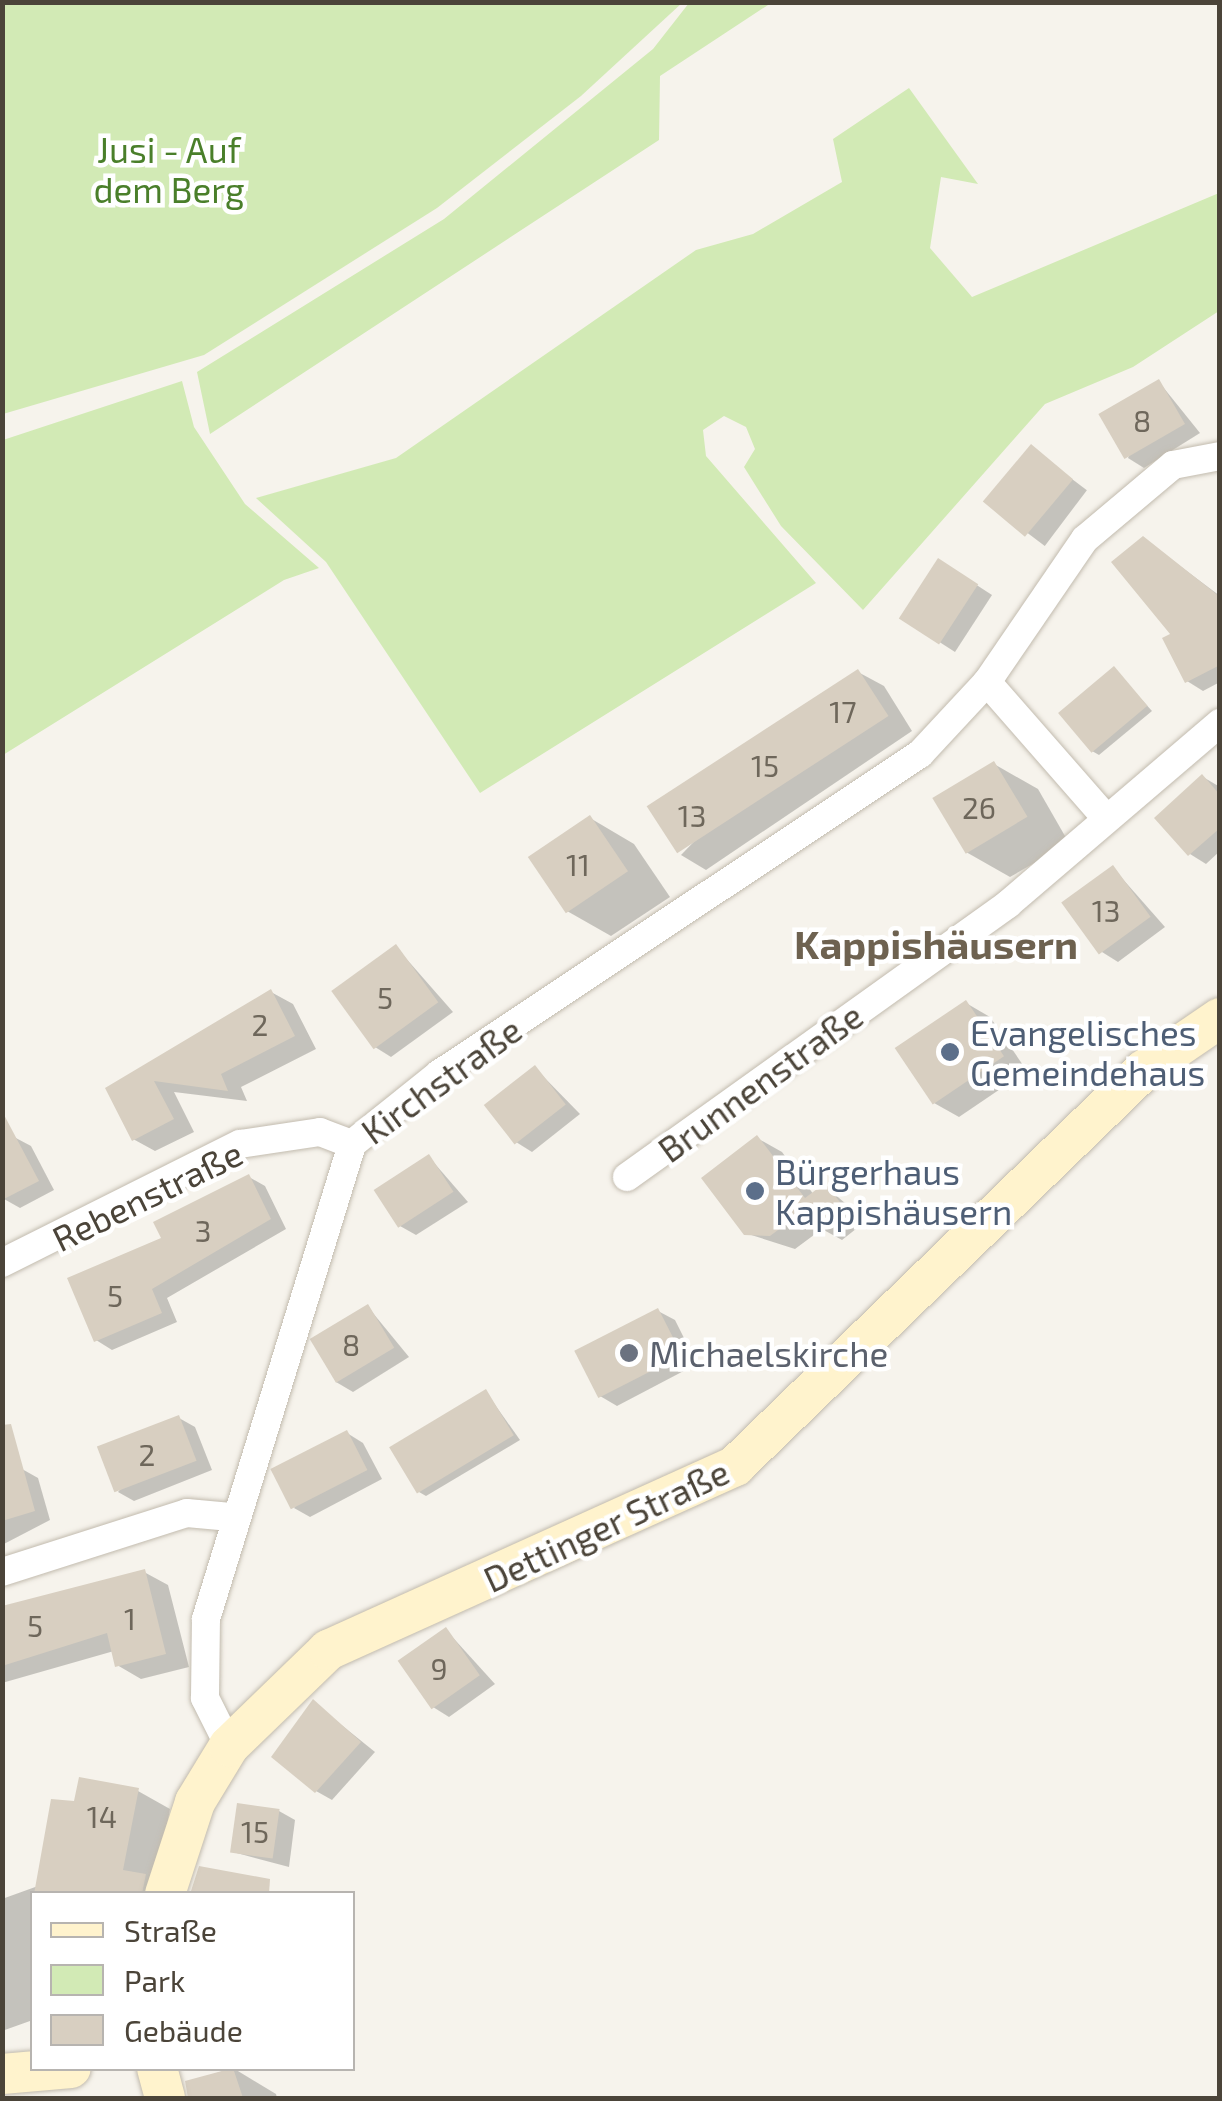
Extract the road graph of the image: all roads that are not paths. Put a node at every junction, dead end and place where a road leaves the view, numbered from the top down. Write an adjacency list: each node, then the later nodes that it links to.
1 (1220, 456): 2 (street, Kirchstraße)
2 (987, 682): 4 (street); 6 (street, Kirchstraße)
3 (1220, 723): 4 (street, Brunnenstraße)
4 (1106, 818): 7 (street, Brunnenstraße)
5 (1220, 1018): 11 (street, Dettinger Straße)
6 (352, 1144): 8 (street, Rebenstraße); 9 (street, Kirchstraße)
7 (627, 1177)
8 (2, 1264)
9 (230, 1517): 10 (street); 11 (street, Kirchstraße)
10 (2, 1572)
11 (229, 1746): 12 (street, Dettinger Straße)
12 (165, 1891)
13 (36, 2071): 15 (street)
14 (158, 2071): 16 (street)
15 (2, 2074)
16 (165, 2098)

